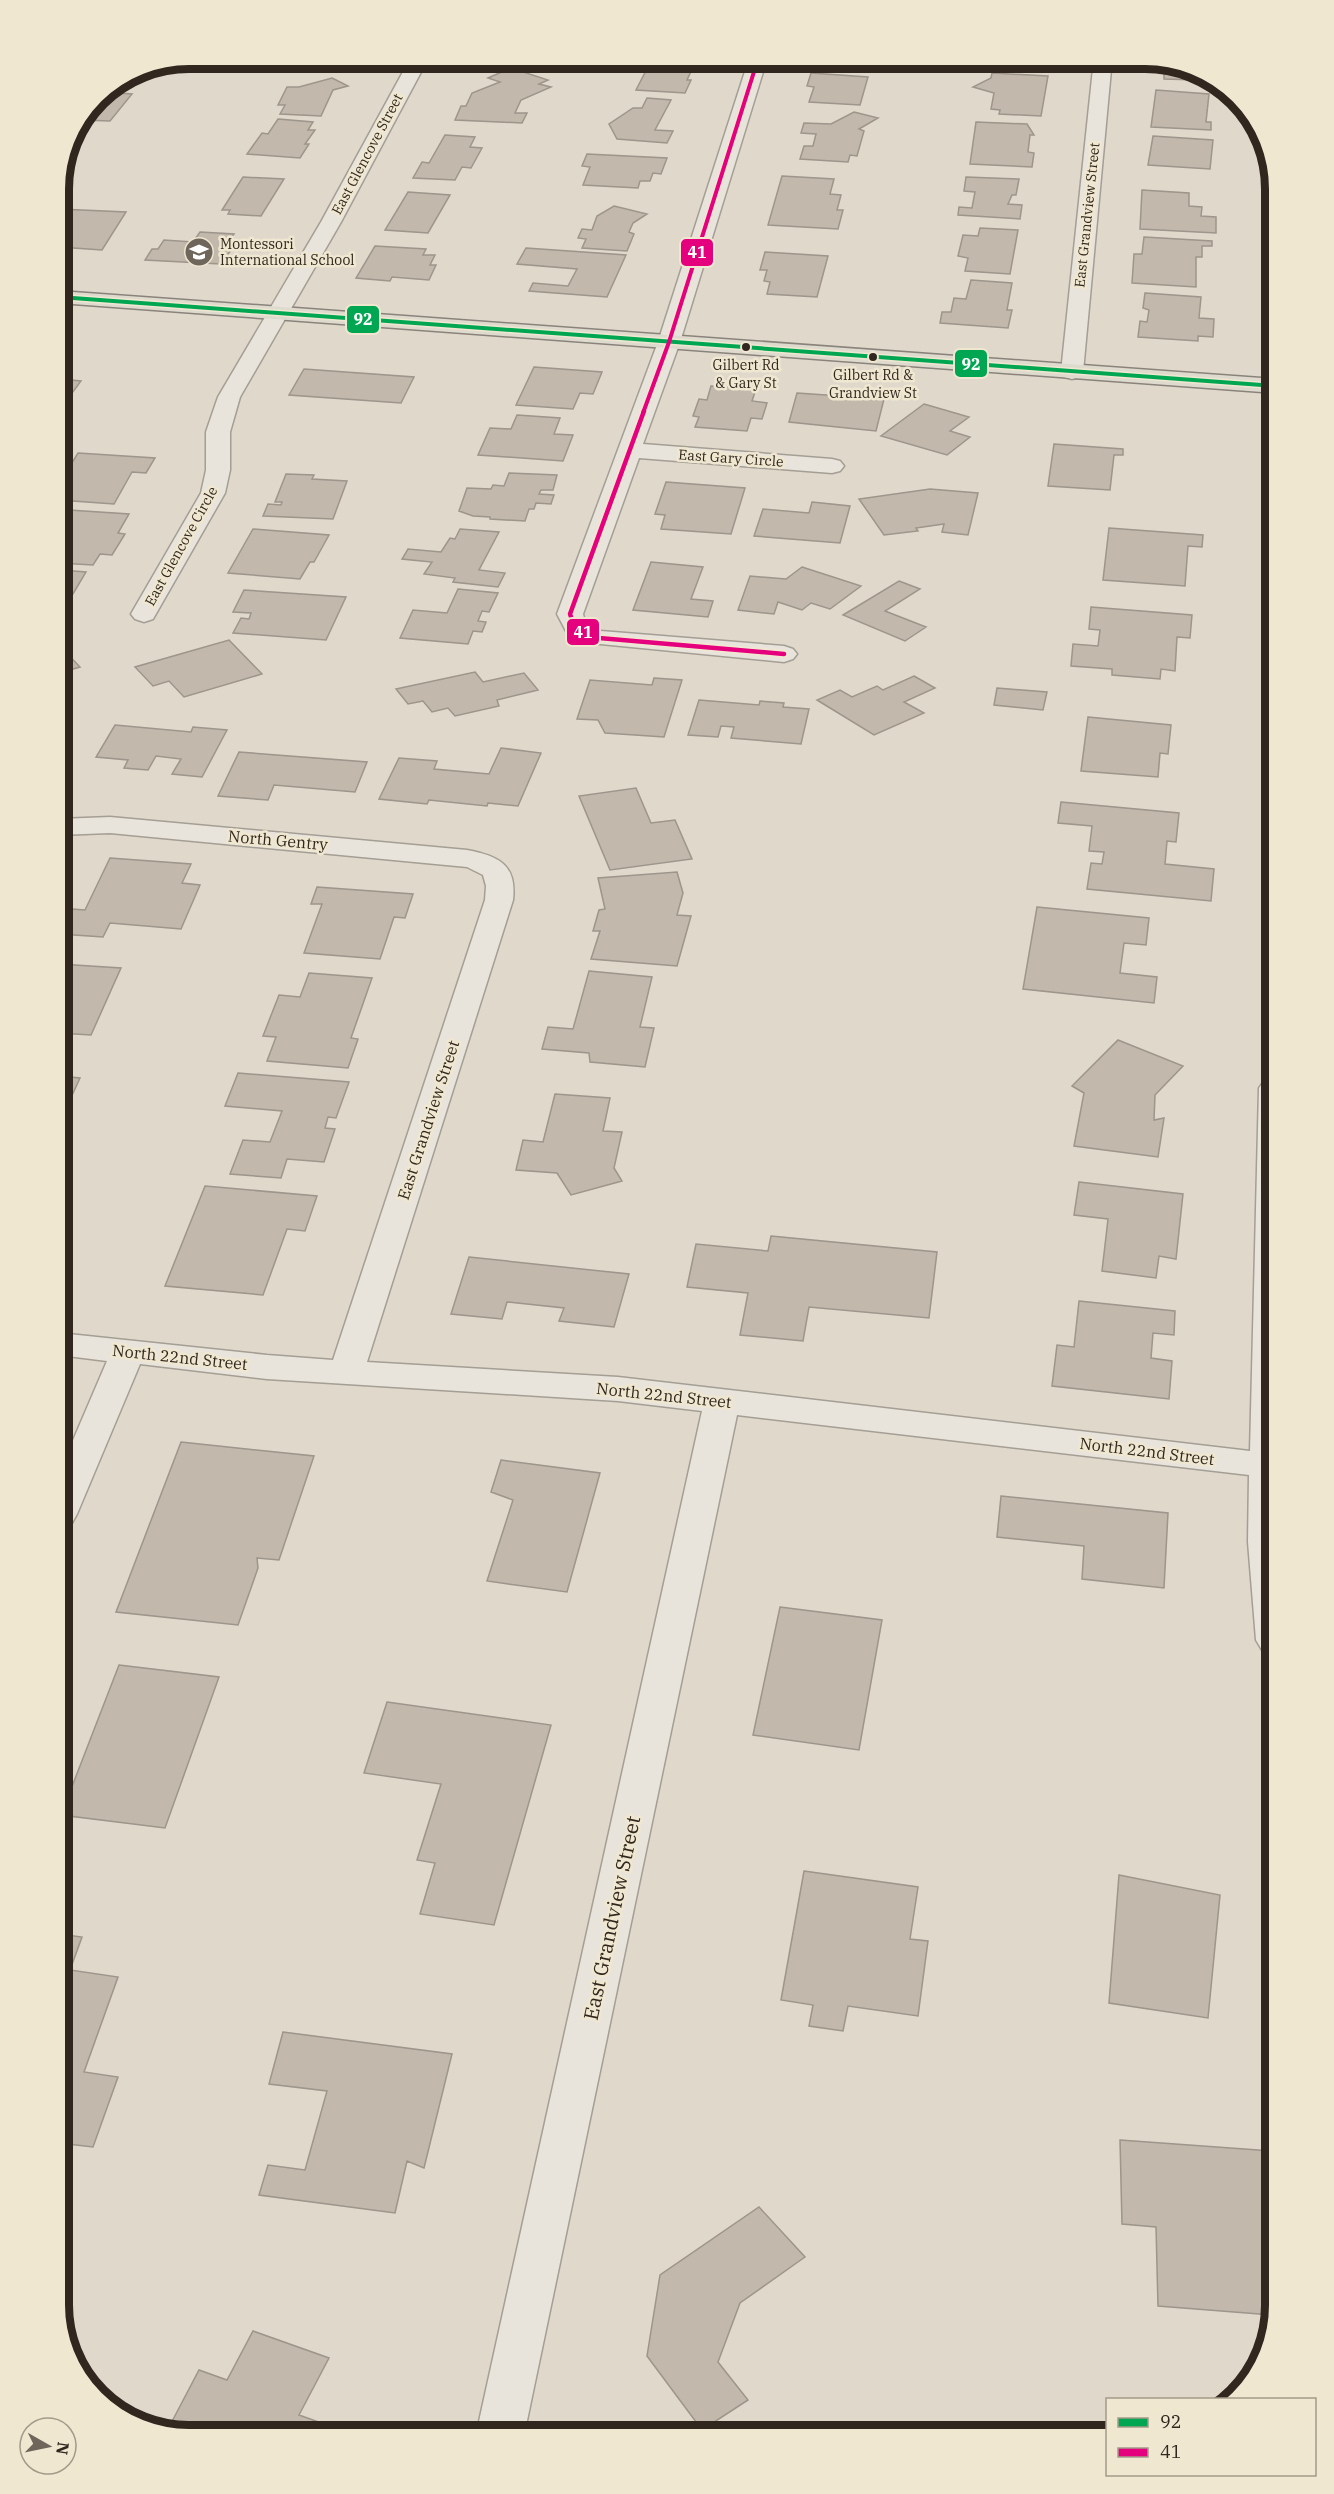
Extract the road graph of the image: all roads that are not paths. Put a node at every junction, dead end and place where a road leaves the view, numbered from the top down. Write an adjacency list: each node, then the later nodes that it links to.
1 (413, 69): 5 (street, East Glencove Street)
2 (755, 69): 6 (street)
3 (1102, 69): 7 (street, East Grandview Street)
4 (69, 298): 5 (main road)
5 (279, 312): 6 (main road); 11 (street, East Glencove Circle)
6 (669, 342): 7 (main road); 9 (street)
7 (1072, 372): 8 (main road)
8 (1265, 385)
9 (630, 450): 10 (street, East Gary Circle); 12 (street)
10 (832, 466)
11 (144, 614)
12 (784, 654)
13 (69, 827): 14 (street, North Gentry)
14 (495, 868): 17 (street, East Grandview Street)
15 (69, 1345): 16 (street, North 22nd Street)
16 (128, 1352): 17 (street, North 22nd Street); 20 (street)
17 (346, 1372): 18 (street, North 22nd Street)
18 (722, 1401): 19 (street, North 22nd Street); 21 (street, East Grandview Street)
19 (1265, 1465)
20 (69, 1491)
21 (503, 2425)

